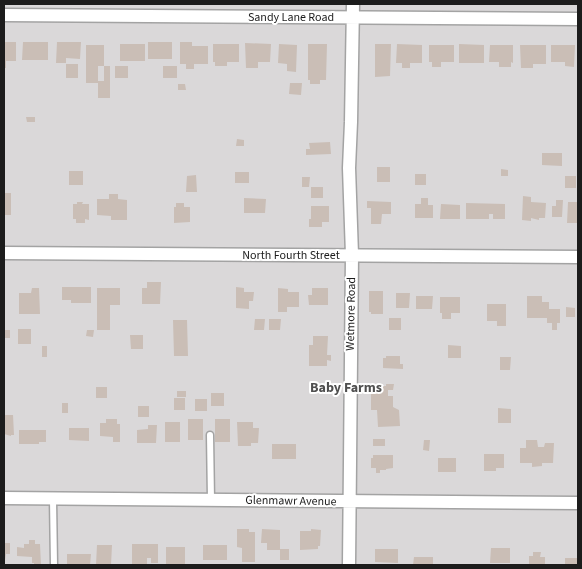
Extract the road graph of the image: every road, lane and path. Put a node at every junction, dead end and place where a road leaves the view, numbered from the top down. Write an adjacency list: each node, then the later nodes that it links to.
1 (53, 10): 2 (street, Sandy Lane Road); 4 (street, Sandy Lane Road)
2 (203, 10): 3 (street, Sandy Lane Road)
3 (353, 10): 5 (street, Sandy Lane Road); 7 (street, Wetmore Road)
4 (4, 15)
5 (578, 19)
6 (4, 253): 7 (street, North Fourth Street)
7 (352, 255): 8 (street, North Fourth Street); 13 (street, Wetmore Road)
8 (578, 257)
9 (210, 435): 12 (lane)
10 (4, 498): 11 (street, Glenmawr Avenue)
11 (53, 499): 12 (street, Glenmawr Avenue); 15 (lane)
12 (211, 500): 13 (street, Glenmawr Avenue)
13 (349, 502): 14 (street, Glenmawr Avenue); 16 (street, Wetmore Road)
14 (578, 502)
15 (54, 565)
16 (349, 565)

